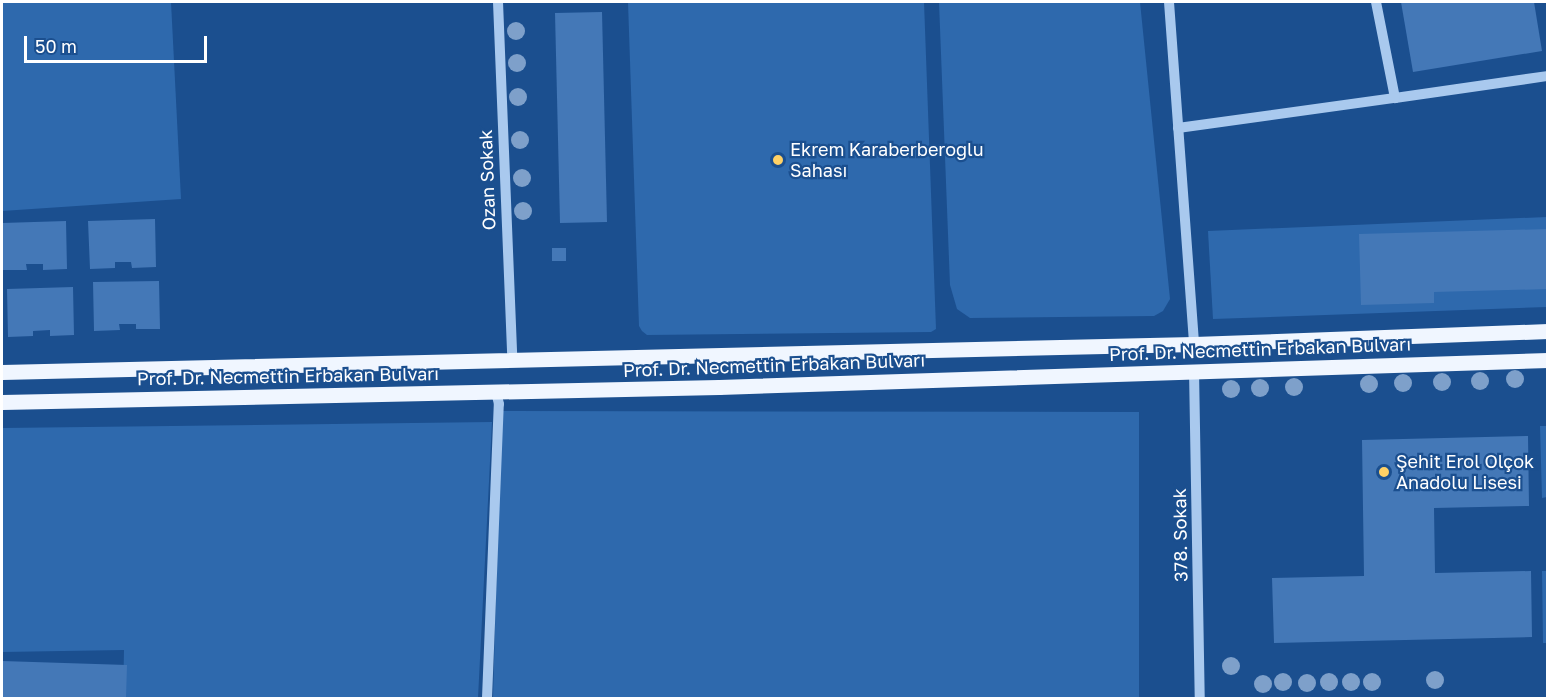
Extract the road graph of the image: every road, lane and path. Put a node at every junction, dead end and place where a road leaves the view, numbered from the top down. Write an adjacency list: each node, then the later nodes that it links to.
1 (498, 2): 9 (street, Ozan Sokak)
2 (1169, 2): 6 (street)
3 (1376, 2): 5 (street)
4 (1548, 76): 5 (street)
5 (1395, 98): 6 (street)
6 (1178, 128): 8 (street)
7 (1548, 331): 8 (main road, Prof. Dr. Necmettin Erbakan Bulvarı)
8 (1194, 344): 9 (main road, Prof. Dr. Necmettin Erbakan Bulvarı)
9 (512, 358): 12 (main road, Prof. Dr. Necmettin Erbakan Bulvarı)
10 (1548, 360): 11 (main road, Prof. Dr. Necmettin Erbakan Bulvarı)
11 (1194, 370): 13 (main road, Prof. Dr. Necmettin Erbakan Bulvarı); 16 (street, 378. Sokak)
12 (2, 372)
13 (496, 392): 14 (main road, Prof. Dr. Necmettin Erbakan Bulvarı); 15 (street)
14 (2, 402)
15 (487, 699)
16 (1200, 699)

